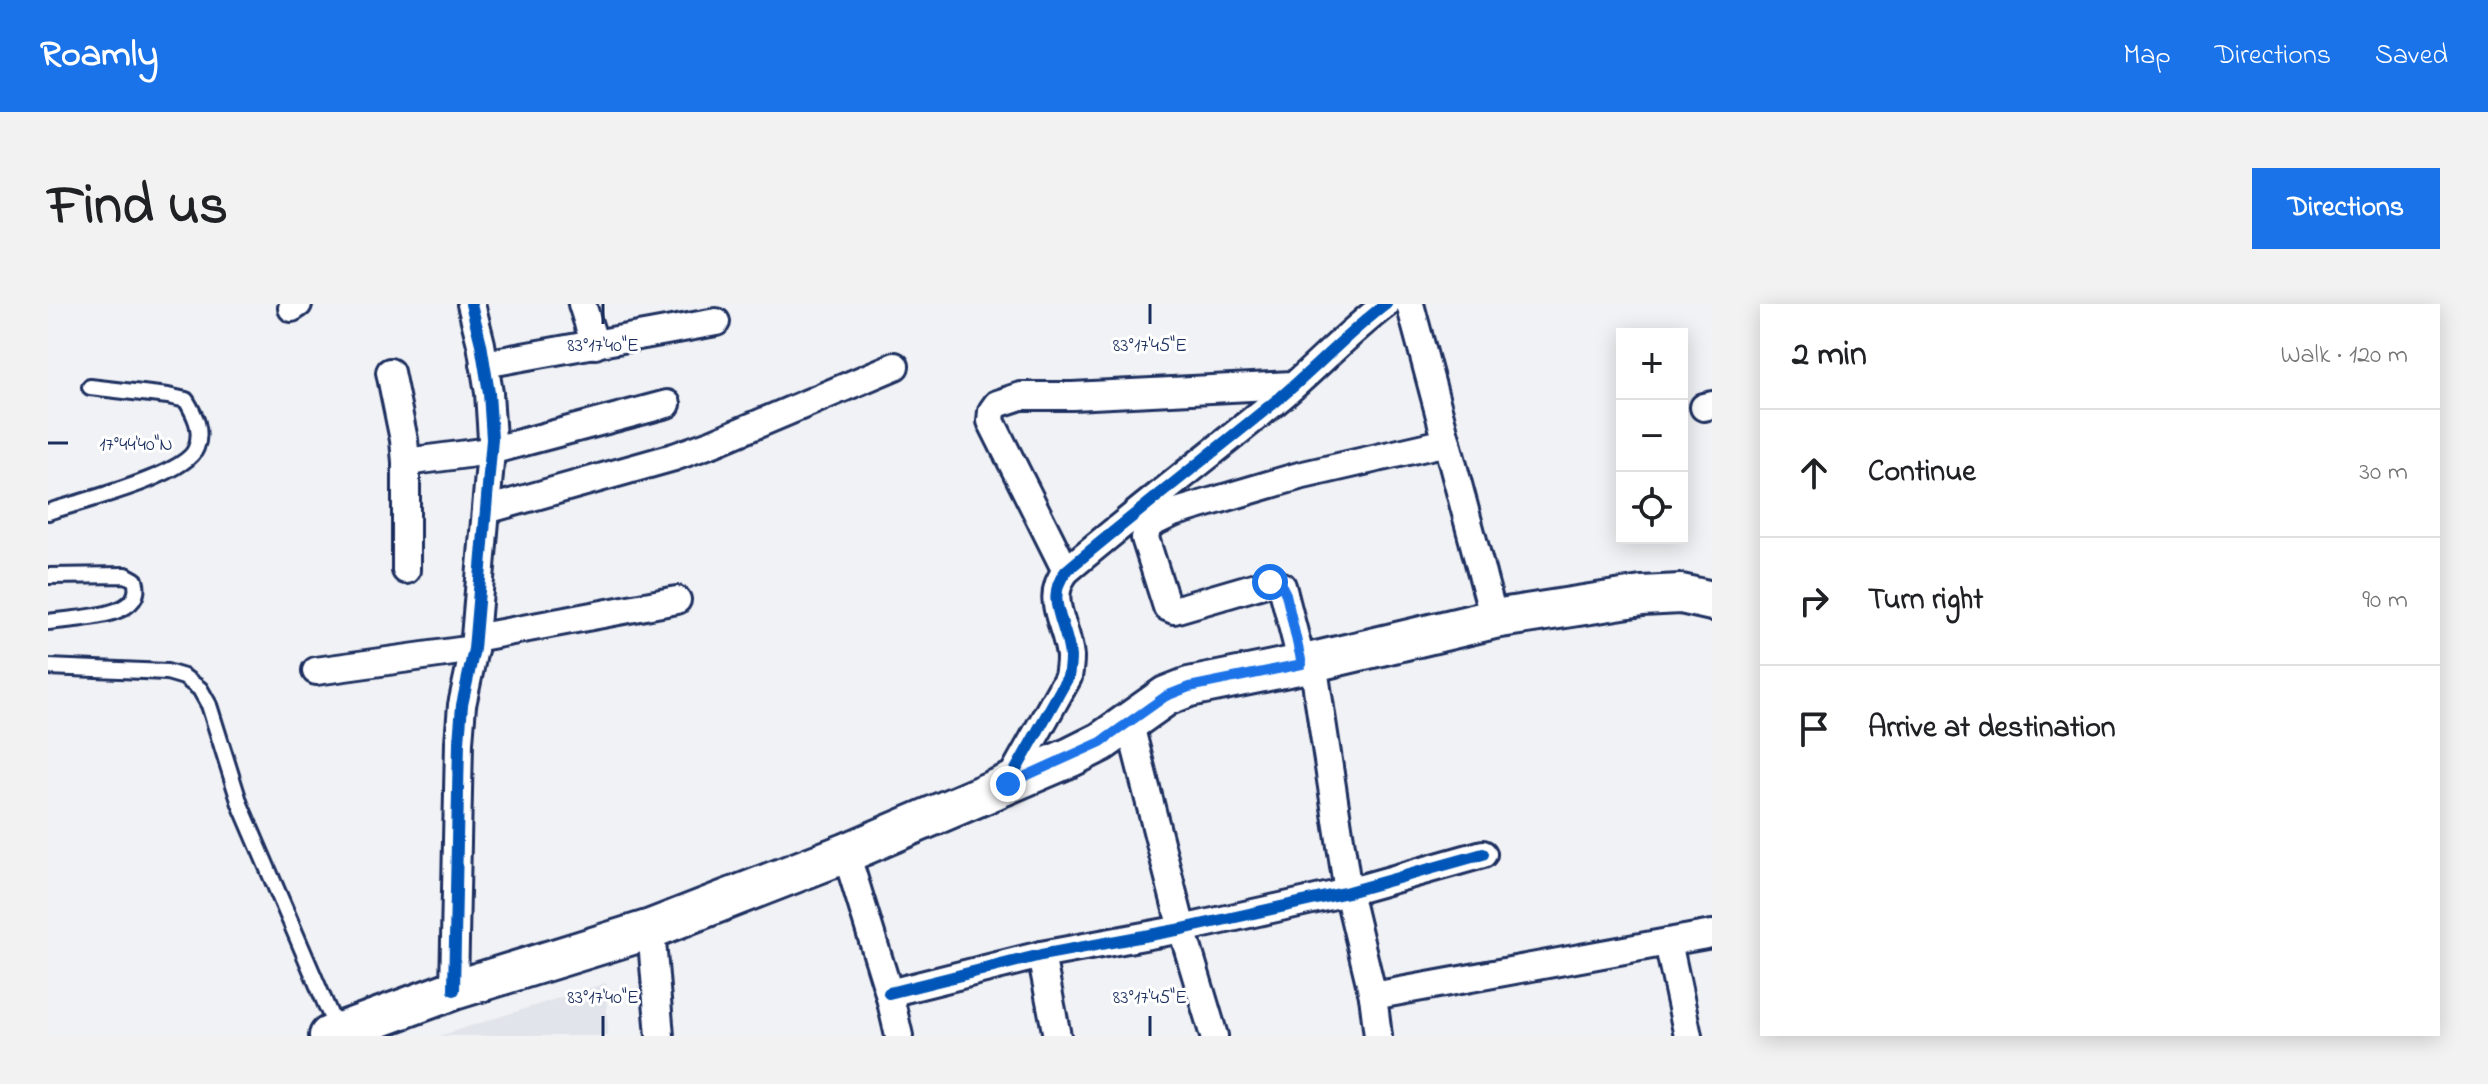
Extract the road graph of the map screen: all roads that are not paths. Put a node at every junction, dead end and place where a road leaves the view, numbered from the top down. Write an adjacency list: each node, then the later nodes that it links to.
1 (471, 304): 7 (street)
2 (582, 304): 6 (street)
3 (1386, 304): 10 (street)
4 (1410, 304): 13 (street)
5 (716, 322): 6 (street)
6 (595, 345): 7 (street)
7 (484, 364): 14 (street)
8 (895, 366): 16 (street)
9 (390, 372): 15 (street)
10 (1293, 385): 19 (street); 19 (street)
11 (90, 387): 17 (lane)
12 (667, 404): 14 (street)
13 (1447, 442): 23 (street); 26 (street)
14 (490, 451): 15 (street); 16 (street)
15 (406, 462): 18 (street)
16 (486, 510): 25 (street)
17 (48, 512)
18 (406, 570)
19 (1066, 571): 30 (street)
20 (48, 576): 24 (lane)
21 (677, 600): 25 (street)
22 (1712, 601): 23 (main road)
23 (1494, 619): 26 (main road)
24 (48, 622)
25 (474, 643): 28 (street); 39 (street)
26 (1308, 663): 29 (main road); 33 (street)
27 (48, 667): 42 (lane)
28 (316, 671)
29 (1129, 721): 30 (main road); 35 (street)
30 (1008, 784): 31 (main road)
31 (846, 853): 34 (main road); 40 (street)
32 (1483, 854): 33 (street)
33 (1348, 892): 35 (street); 41 (street)
34 (651, 929): 39 (main road); 43 (street)
35 (1182, 929): 38 (street); 46 (street)
36 (1712, 934): 37 (street)
37 (1668, 942): 41 (street); 48 (street)
38 (1041, 955): 40 (street); 45 (street)
39 (454, 990): 42 (main road)
40 (889, 993): 44 (street)
41 (1373, 996): 47 (street)
42 (334, 1034)
43 (660, 1036)
44 (899, 1036)
45 (1057, 1036)
46 (1214, 1036)
47 (1378, 1036)
48 (1688, 1036)

